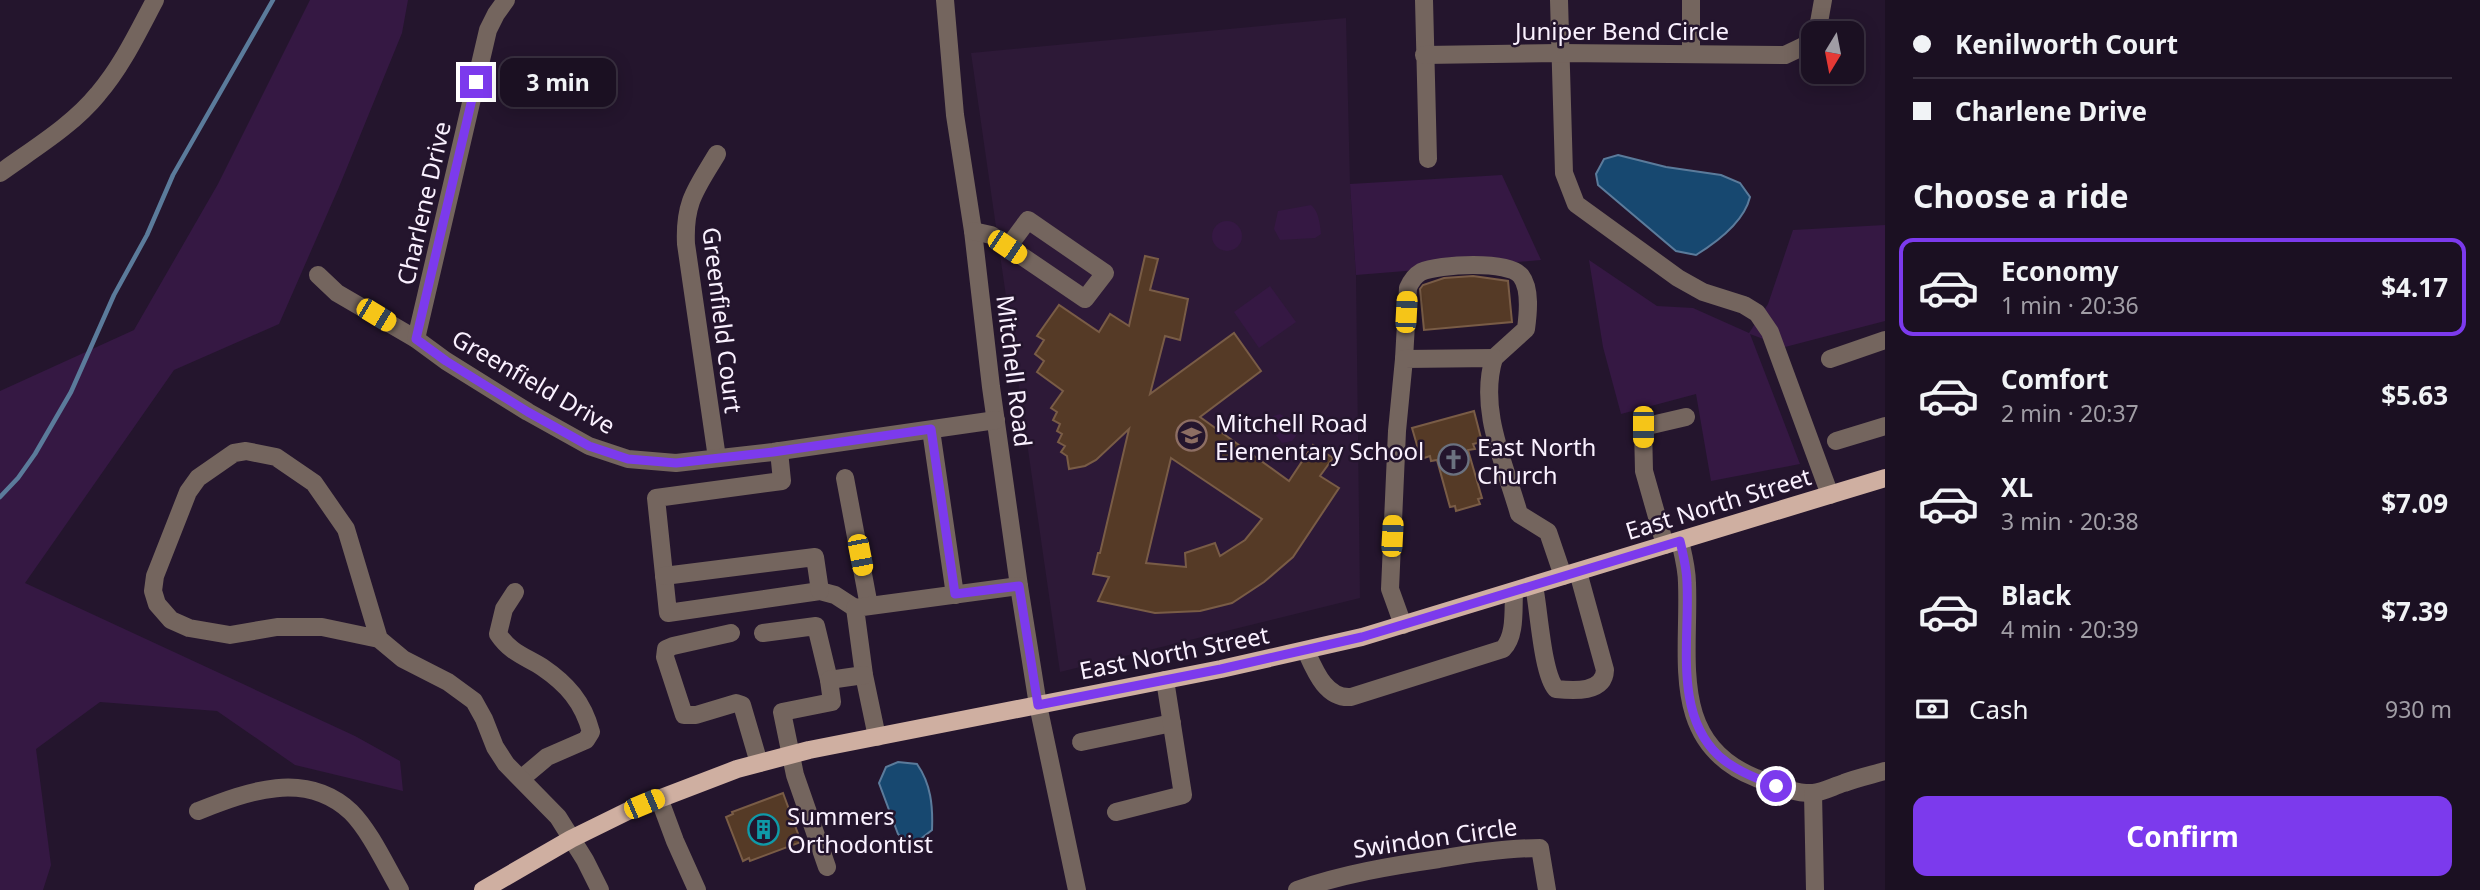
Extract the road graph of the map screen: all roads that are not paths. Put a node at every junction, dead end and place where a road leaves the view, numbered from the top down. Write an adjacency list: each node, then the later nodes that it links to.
1 (155, 0): 15 (street)
2 (506, 0): 19 (street, Charlene Drive)
3 (945, 0): 16 (street, Mitchell Road)
4 (1424, 0): 12 (street)
5 (1559, 0): 10 (street)
6 (1691, 0): 11 (street)
7 (1823, 0): 8 (street, Juniper Bend Circle)
8 (1819, 21)
9 (1801, 47): 11 (street, Juniper Bend Circle)
10 (1559, 52): 11 (street, Juniper Bend Circle); 12 (street, Juniper Bend Circle); 35 (street)
11 (1691, 54)
12 (1424, 55): 14 (street)
13 (717, 154): 30 (street, Greenfield Court)
14 (1428, 159)
15 (0, 173)
16 (973, 231): 17 (street); 25 (street, Mitchell Road)
17 (1007, 247): 17 (street)
18 (318, 275): 19 (street, Greenfield Drive)
19 (416, 339): 31 (street, Greenfield Drive)
20 (1885, 340): 23 (street)
21 (1494, 358): 22 (street); 22 (street); 37 (street)
22 (1404, 359): 46 (street)
23 (1830, 359)
24 (1686, 417): 36 (street)
25 (996, 420): 27 (street, Greenfield Drive); 39 (street, Mitchell Road)
26 (1885, 426): 28 (street)
27 (931, 429): 29 (street, Greenfield Drive); 44 (street)
28 (1836, 441)
29 (779, 452): 30 (street, Greenfield Drive); 34 (street)
30 (717, 458): 31 (street, Greenfield Drive)
31 (685, 462): 34 (street)
32 (845, 478): 45 (street)
33 (1885, 478): 35 (main road, East North Street)
34 (687, 494): 38 (street)
35 (1830, 495): 36 (main road, East North Street)
36 (1673, 543): 37 (main road, East North Street); 62 (street)
37 (1571, 574): 40 (main road, East North Street); 40 (street)
38 (664, 576): 41 (street); 41 (street)
39 (1019, 586): 44 (street); 54 (street, Mitchell Road)
40 (1534, 586): 43 (main road, East North Street)
41 (820, 591): 45 (street)
42 (514, 592): 61 (street)
43 (1514, 592): 46 (main road, East North Street); 50 (street)
44 (955, 594): 45 (street)
45 (862, 607): 51 (street)
46 (1403, 625): 50 (main road, East North Street)
47 (731, 632): 59 (street)
48 (763, 633): 52 (street)
49 (379, 639): 49 (street); 61 (street)
50 (1306, 651): 53 (main road, East North Street)
51 (864, 675): 52 (street); 56 (street)
52 (829, 680): 58 (street)
53 (1164, 680): 54 (main road, East North Street); 55 (street)
54 (1038, 705): 56 (main road, East North Street); 72 (street, Mitchell Road)
55 (1172, 723): 57 (street); 65 (street)
56 (877, 737): 58 (main road, East North Street)
57 (1081, 742)
58 (790, 755): 59 (main road, East North Street); 67 (street)
59 (760, 763): 63 (main road, East North Street)
60 (1885, 771): 62 (street)
61 (522, 778): 66 (street)
62 (1813, 793): 75 (street)
63 (659, 798): 66 (main road, East North Street); 71 (street)
64 (198, 811): 68 (street)
65 (1116, 813)
66 (571, 839): 69 (main road, East North Street); 70 (street)
67 (827, 867)
68 (400, 890)
69 (484, 890)
70 (600, 890)
71 (697, 890)
72 (1077, 890)
73 (1297, 890): 74 (street, Swindon Circle)
74 (1547, 890)
75 (1815, 890)

